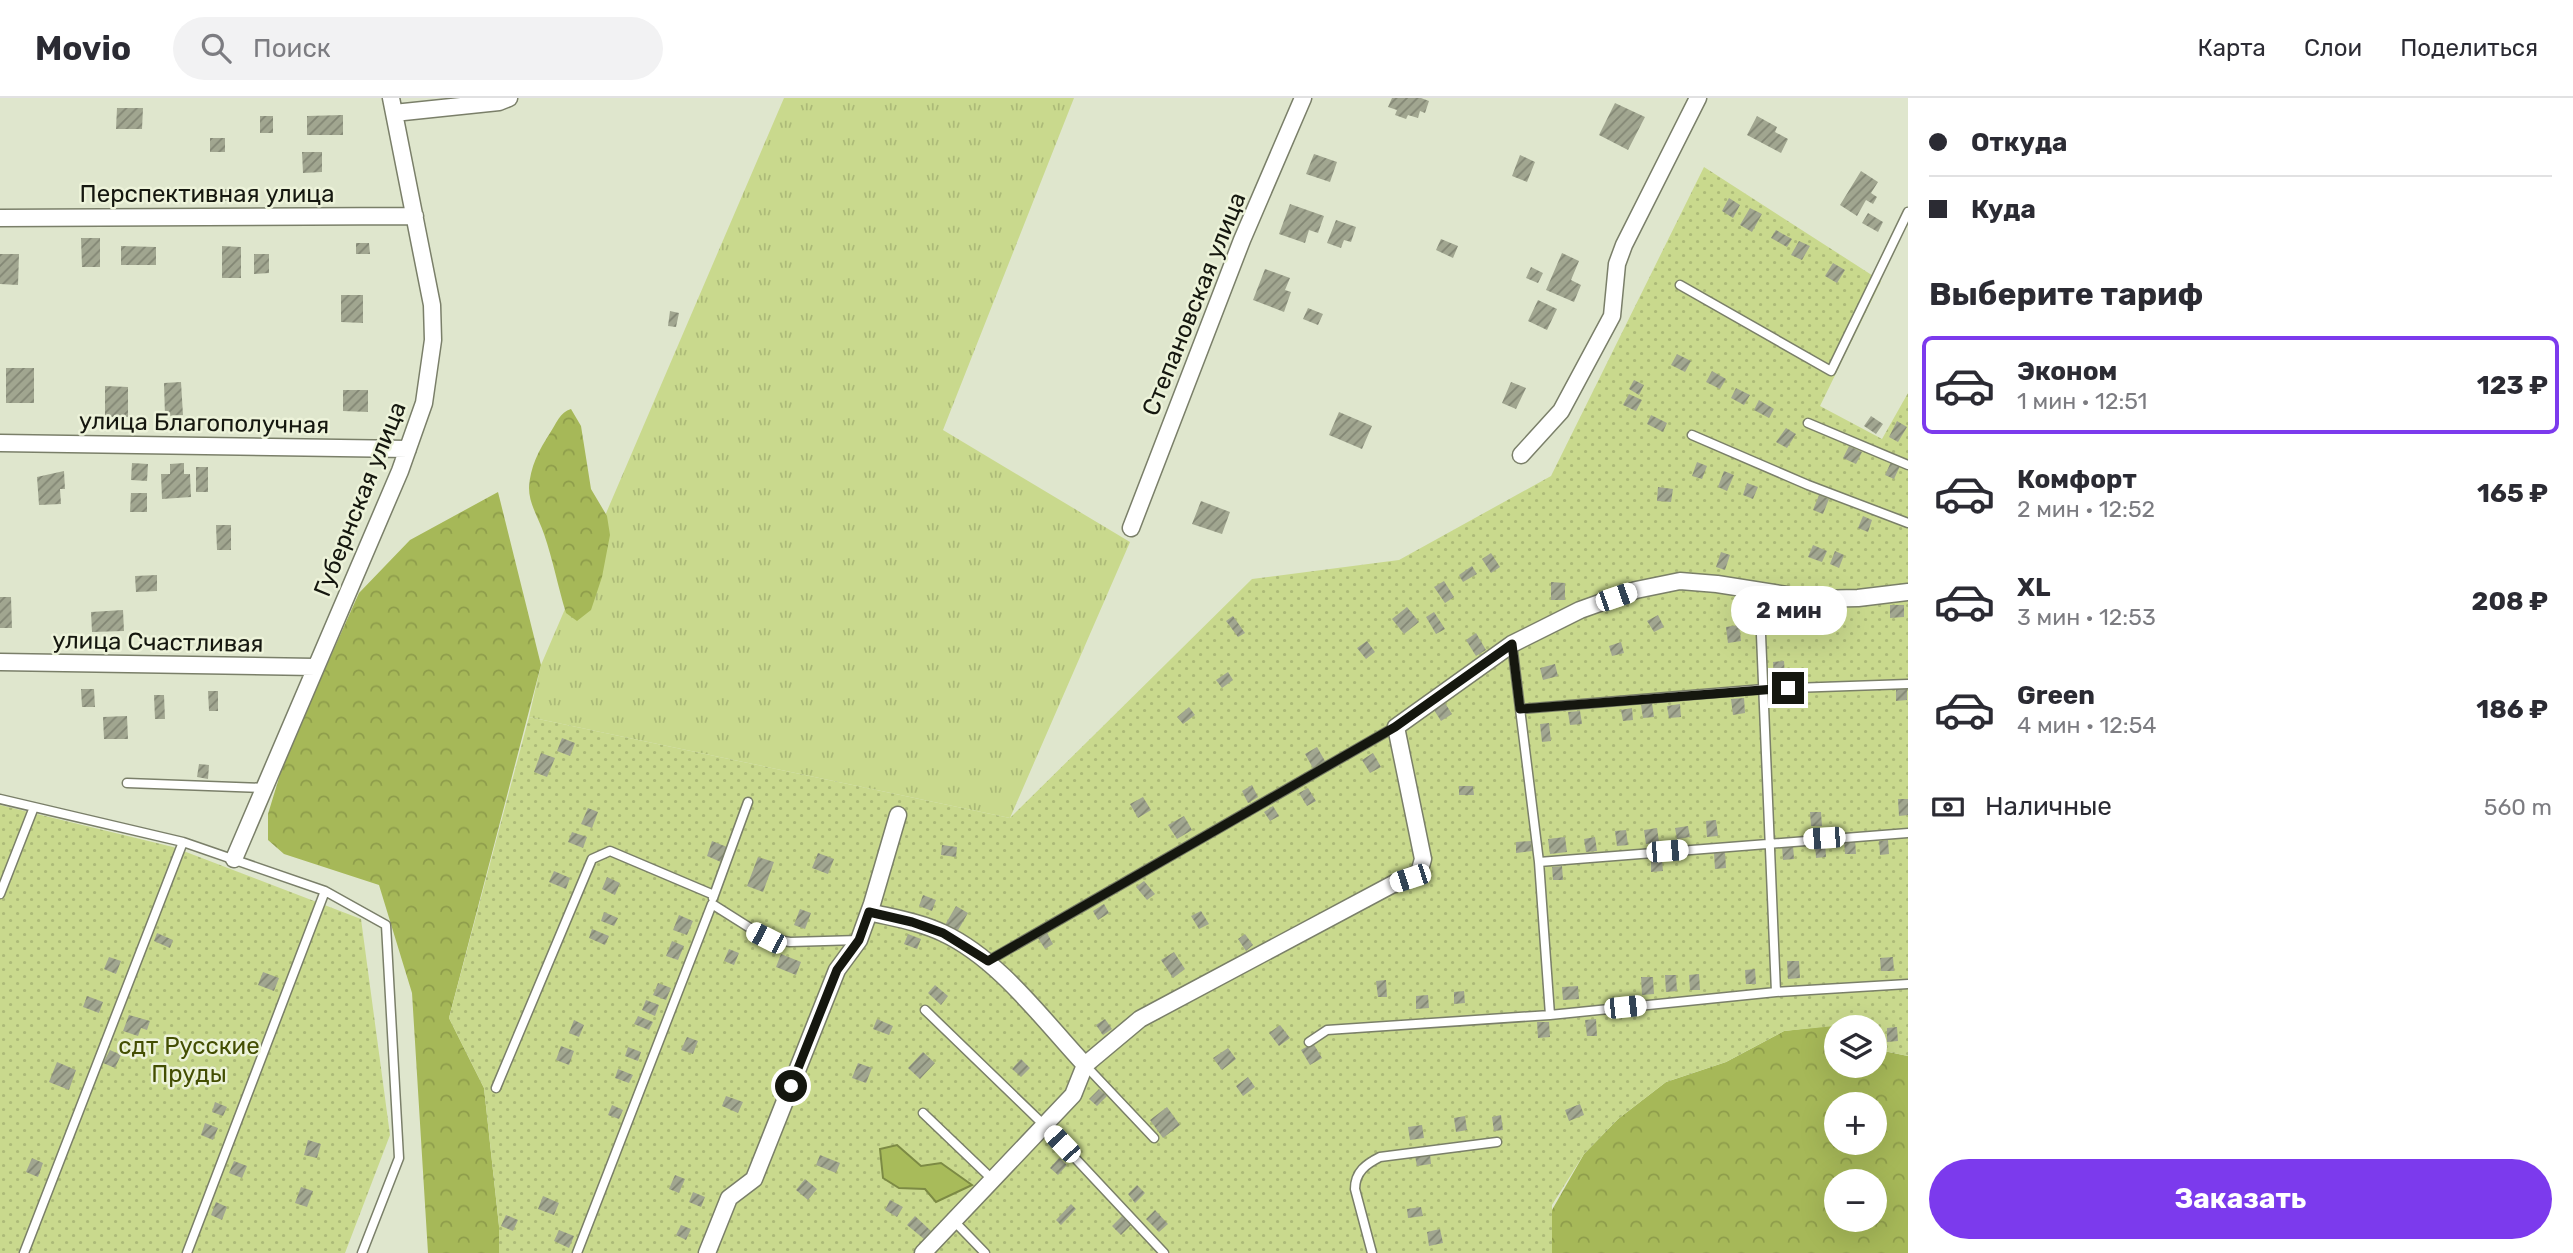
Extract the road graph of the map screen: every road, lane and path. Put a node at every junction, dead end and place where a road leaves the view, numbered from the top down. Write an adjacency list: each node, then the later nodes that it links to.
1 (509, 98): 4 (street)
2 (1303, 98): 16 (street, Степановская улица)
3 (1698, 98): 13 (street)
4 (393, 106): 6 (street, Губернская улица)
5 (1908, 212): 8 (lane)
6 (415, 216): 7 (street, Перспективная улица); 12 (street, Губернская улица)
7 (0, 218)
8 (1680, 285)
9 (1808, 423): 14 (lane)
10 (1692, 435): 15 (lane)
11 (0, 443): 12 (street, улица Благополучная)
12 (408, 449): 21 (street, Губернская улица)
13 (1521, 455)
14 (1908, 465)
15 (1908, 523)
16 (1130, 528)
17 (1764, 591): 18 (street); 19 (street); 23 (lane)
18 (1908, 592)
19 (1512, 644): 24 (lane); 25 (street)
20 (0, 662): 21 (street, улица Счастливая)
21 (315, 667): 27 (street, Губернская улица)
22 (1908, 684): 23 (lane)
23 (1764, 689): 24 (lane); 34 (lane)
24 (1520, 709): 36 (lane)
25 (1395, 727): 42 (lane); 48 (street)
26 (128, 783): 27 (lane)
27 (266, 788): 35 (street, Губернская улица)
28 (0, 799): 30 (lane)
29 (748, 802): 39 (lane)
30 (34, 807): 33 (lane); 38 (lane)
31 (898, 815): 40 (street)
32 (1908, 832): 34 (lane)
33 (183, 842): 35 (lane); 56 (lane)
34 (1769, 842): 36 (lane); 44 (lane)
35 (234, 859): 37 (lane)
36 (1539, 862): 46 (lane)
37 (325, 891): 57 (lane); 58 (lane)
38 (0, 894)
39 (713, 900): 41 (lane); 49 (lane); 59 (lane)
40 (869, 912): 41 (street); 42 (street)
41 (859, 940): 60 (street)
42 (988, 961): 48 (street)
43 (1908, 984): 44 (lane)
44 (1776, 992): 46 (lane)
45 (925, 1010): 51 (lane)
46 (1550, 1015): 47 (lane)
47 (1309, 1042)
48 (1084, 1065): 51 (street); 52 (lane)
49 (496, 1088)
50 (923, 1113): 54 (lane)
51 (1045, 1126): 54 (street); 63 (lane)
52 (1154, 1138)
53 (1497, 1142): 64 (lane)
54 (992, 1180): 55 (street)
55 (953, 1220): 61 (street); 62 (lane)
56 (24, 1253)
57 (187, 1253)
58 (362, 1253)
59 (577, 1253)
60 (707, 1253)
61 (923, 1253)
62 (985, 1253)
63 (1164, 1253)
64 (1372, 1253)

